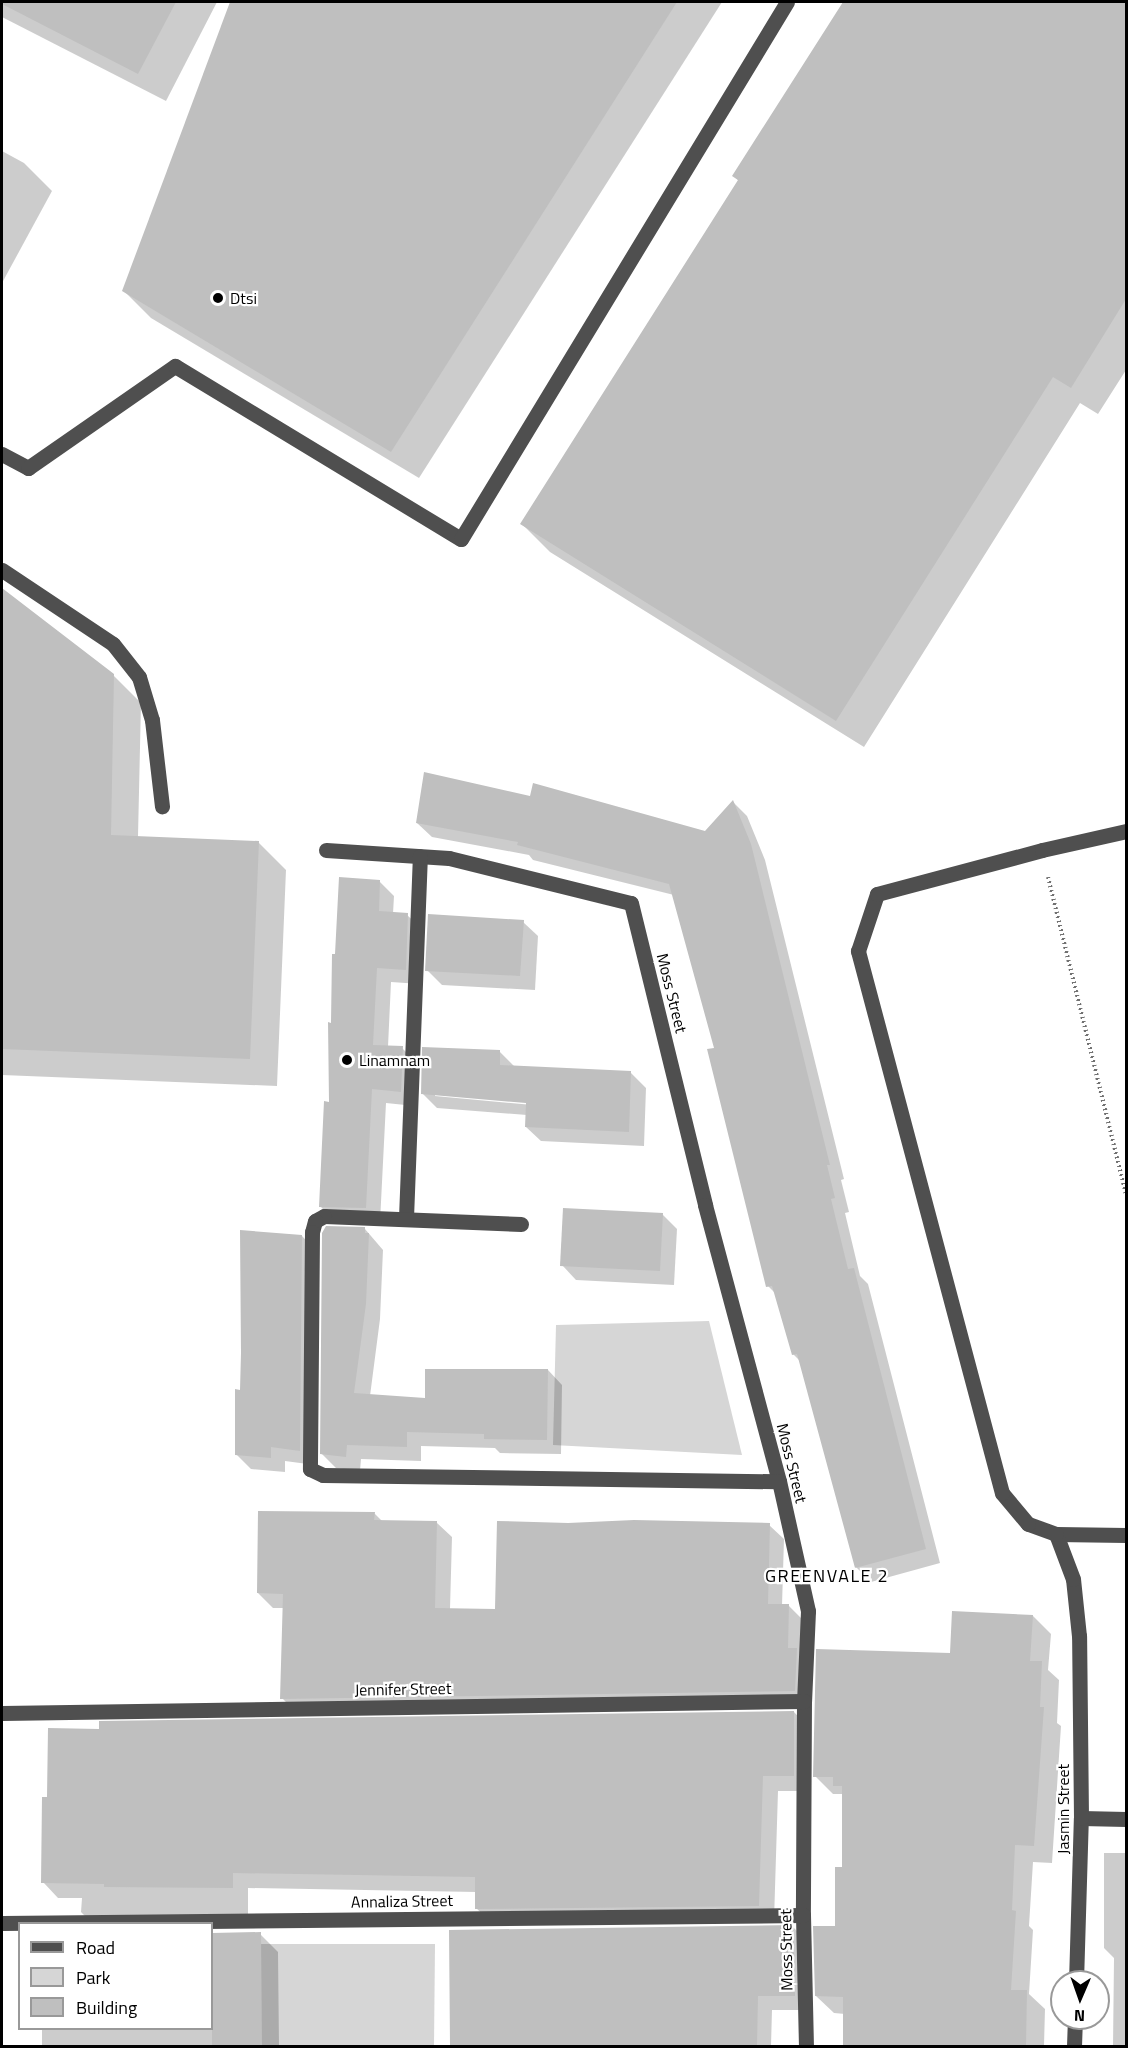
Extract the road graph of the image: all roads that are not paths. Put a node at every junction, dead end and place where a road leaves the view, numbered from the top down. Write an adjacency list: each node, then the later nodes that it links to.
1 (787, 2): 2 (street)
2 (2, 454)
3 (2, 570): 4 (street)
4 (162, 806)
5 (1126, 831): 11 (street)
6 (326, 850): 7 (street)
7 (420, 856): 8 (street); 10 (street, Moss Street)
8 (406, 1218): 9 (street); 10 (street)
9 (520, 1224)
10 (779, 1481): 13 (street, Moss Street)
11 (1056, 1534): 12 (street); 15 (street, Jasmin Street)
12 (1126, 1535)
13 (804, 1701): 14 (street, Jennifer Street); 17 (street, Moss Street)
14 (2, 1713)
15 (1081, 1818): 16 (street); 21 (street, Jasmin Street)
16 (1126, 1819)
17 (803, 1916): 18 (street, Annaliza Street); 23 (street, Moss Street)
18 (116, 1922)
19 (2, 1923): 20 (street, Annaliza Street)
20 (18, 1923)
21 (1076, 1970)
22 (1075, 2030): 24 (street)
23 (806, 2046)
24 (1074, 2046)

